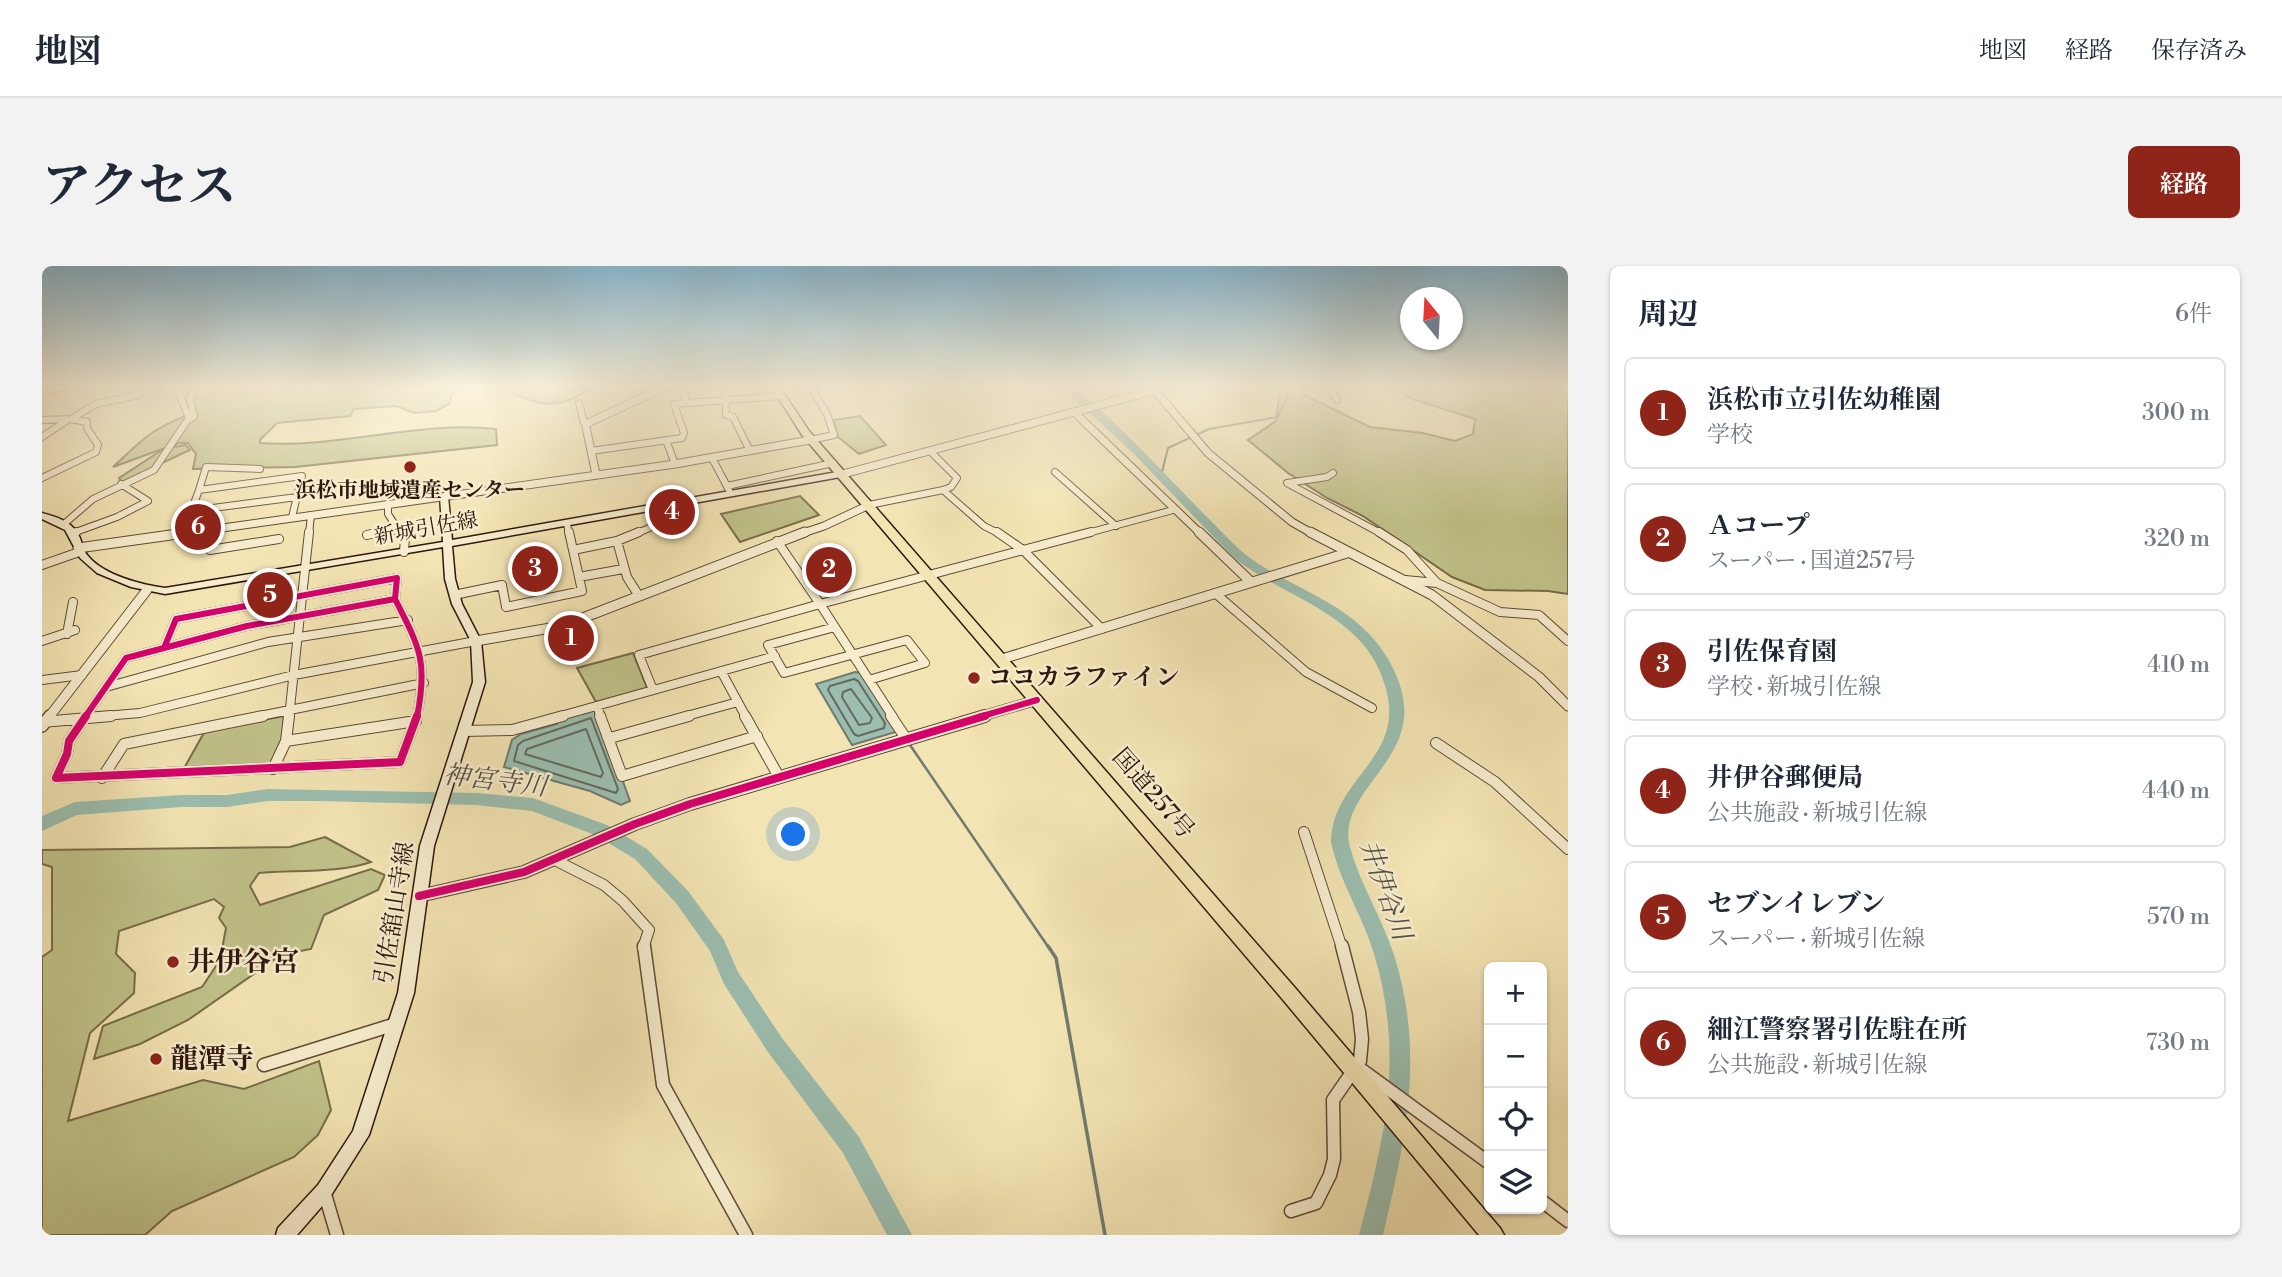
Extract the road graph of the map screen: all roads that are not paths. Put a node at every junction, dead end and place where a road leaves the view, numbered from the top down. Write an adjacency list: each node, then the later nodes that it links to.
1 (89, 431): 24 (street)
2 (180, 431): 25 (street)
3 (588, 431): 13 (street)
4 (683, 431): 11 (street)
5 (740, 431): 14 (street)
6 (803, 431): 12 (highway, 国道257号)
7 (833, 431): 12 (street)
8 (1006, 431): 15 (street)
9 (1097, 431): 34 (street)
10 (1190, 431): 55 (street)
11 (666, 440): 13 (street); 18 (street)
12 (810, 440): 14 (street); 17 (highway, 国道257号)
13 (590, 451): 22 (street)
14 (750, 452): 16 (street)
15 (931, 452): 23 (street); 28 (street)
16 (712, 458): 18 (street); 27 (street)
17 (833, 463): 23 (highway, 国道257号); 27 (street)
18 (675, 464): 22 (street)
19 (260, 469): 26 (street)
20 (1055, 472): 41 (street)
21 (1333, 473): 63 (street)
22 (596, 474): 29 (street)
23 (843, 474): 27 (main road, 新城引佐線); 33 (highway, 国道257号)
24 (42, 478)
25 (121, 484): 39 (street); 44 (street)
26 (199, 490): 30 (street); 35 (street)
27 (730, 490): 32 (main road, 新城引佐線)
28 (943, 490): 33 (street); 53 (street)
29 (444, 496): 31 (street); 50 (main road, 引佐舘山寺線)
30 (297, 497): 35 (street); 38 (street)
31 (388, 504): 36 (street); 42 (street)
32 (674, 505): 40 (main road, 新城引佐線); 48 (street)
33 (869, 505): 49 (street); 59 (highway, 国道257号)
34 (1173, 510): 41 (street); 62 (street)
35 (190, 512): 45 (street)
36 (311, 515): 38 (street); 57 (street)
37 (42, 516): 39 (main road)
38 (292, 517): 43 (street)
39 (64, 524): 44 (main road)
40 (567, 524): 50 (main road, 新城引佐線); 52 (street)
41 (1116, 526): 53 (street)
42 (397, 528): 46 (street); 54 (street)
43 (209, 529): 45 (street); 47 (street)
44 (73, 533): 51 (main road)
45 (183, 533): 51 (street)
46 (367, 535)
47 (279, 539)
48 (617, 541): 52 (street); 58 (street)
49 (777, 541): 68 (street); 71 (street)
50 (447, 544): 54 (main road, 新城引佐線); 67 (main road, 引佐舘山寺線)
51 (79, 550): 56 (street); 64 (main road, 新城引佐線)
52 (573, 550): 60 (street)
53 (1023, 550): 59 (street); 75 (street)
54 (404, 552): 57 (main road, 新城引佐線)
55 (1347, 553): 61 (street); 62 (street)
56 (42, 565)
57 (307, 568): 64 (main road, 新城引佐線); 66 (street)
58 (623, 569): 60 (street); 68 (street)
59 (930, 575): 71 (street); 84 (highway, 国道257号)
60 (579, 577): 67 (street)
61 (1405, 580): 63 (street); 96 (street)
62 (1254, 581): 65 (street)
63 (1437, 583): 79 (street)
64 (147, 590): 86 (street)
65 (1215, 593): 75 (street); 97 (street)
66 (303, 595): 69 (street); 72 (street); 80 (street)
67 (454, 595): 78 (main road, 引佐舘山寺線)
68 (639, 596): 78 (street)
69 (395, 599): 72 (street); 73 (street)
70 (73, 602): 77 (street)
71 (820, 604): 74 (street); 92 (street)
72 (301, 617): 76 (street); 80 (street)
73 (408, 620): 76 (street); 81 (street)
74 (835, 627): 82 (street); 83 (street)
75 (1102, 629): 84 (street)
76 (298, 637): 87 (street); 91 (street)
77 (42, 641)
78 (476, 641): 81 (street); 102 (main road, 引佐舘山寺線)
79 (1568, 641)
80 (164, 648): 91 (street)
81 (420, 650): 87 (street); 90 (street)
82 (853, 654): 83 (street); 89 (street); 89 (street)
83 (775, 656): 85 (street)
84 (1002, 659): 93 (highway, 国道257号)
85 (721, 671): 92 (street); 94 (street)
86 (82, 675): 88 (street); 101 (street)
87 (294, 675): 98 (street); 99 (street)
88 (42, 680)
89 (869, 680): 105 (street)
90 (424, 683): 98 (street); 100 (street)
91 (105, 687): 99 (street)
92 (653, 690): 95 (street)
93 (1037, 699): 105 (street); 117 (highway, 国道257号)
94 (738, 702): 103 (street); 104 (street)
95 (597, 706): 102 (street); 104 (street)
96 (1568, 706)
97 (1373, 708)
98 (290, 712): 106 (street); 110 (street)
99 (83, 719): 101 (street); 110 (street)
100 (416, 721): 106 (street); 108 (street)
101 (43, 723)
102 (463, 731): 114 (main road, 引佐舘山寺線)
103 (757, 736): 104 (street); 109 (street)
104 (610, 738)
105 (907, 740): 109 (street)
106 (286, 741): 108 (street)
107 (1436, 743): 112 (street)
108 (273, 769): 110 (street)
109 (779, 777): 113 (street)
110 (102, 778)
111 (1304, 832): 117 (street)
112 (1568, 849)
113 (557, 858): 114 (street); 125 (street)
114 (419, 896): 115 (main road, 引佐舘山寺線)
115 (398, 1023): 116 (street); 119 (main road, 引佐舘山寺線)
116 (264, 1065)
117 (1362, 1075): 118 (street); 121 (street); 126 (highway, 国道257号)
118 (1484, 1159)
119 (324, 1191): 123 (main road, 引佐舘山寺線); 124 (street)
120 (1547, 1205): 122 (street)
121 (1291, 1210)
122 (1568, 1221)
123 (285, 1235)
124 (337, 1235)
125 (746, 1235)
126 (1493, 1235)

